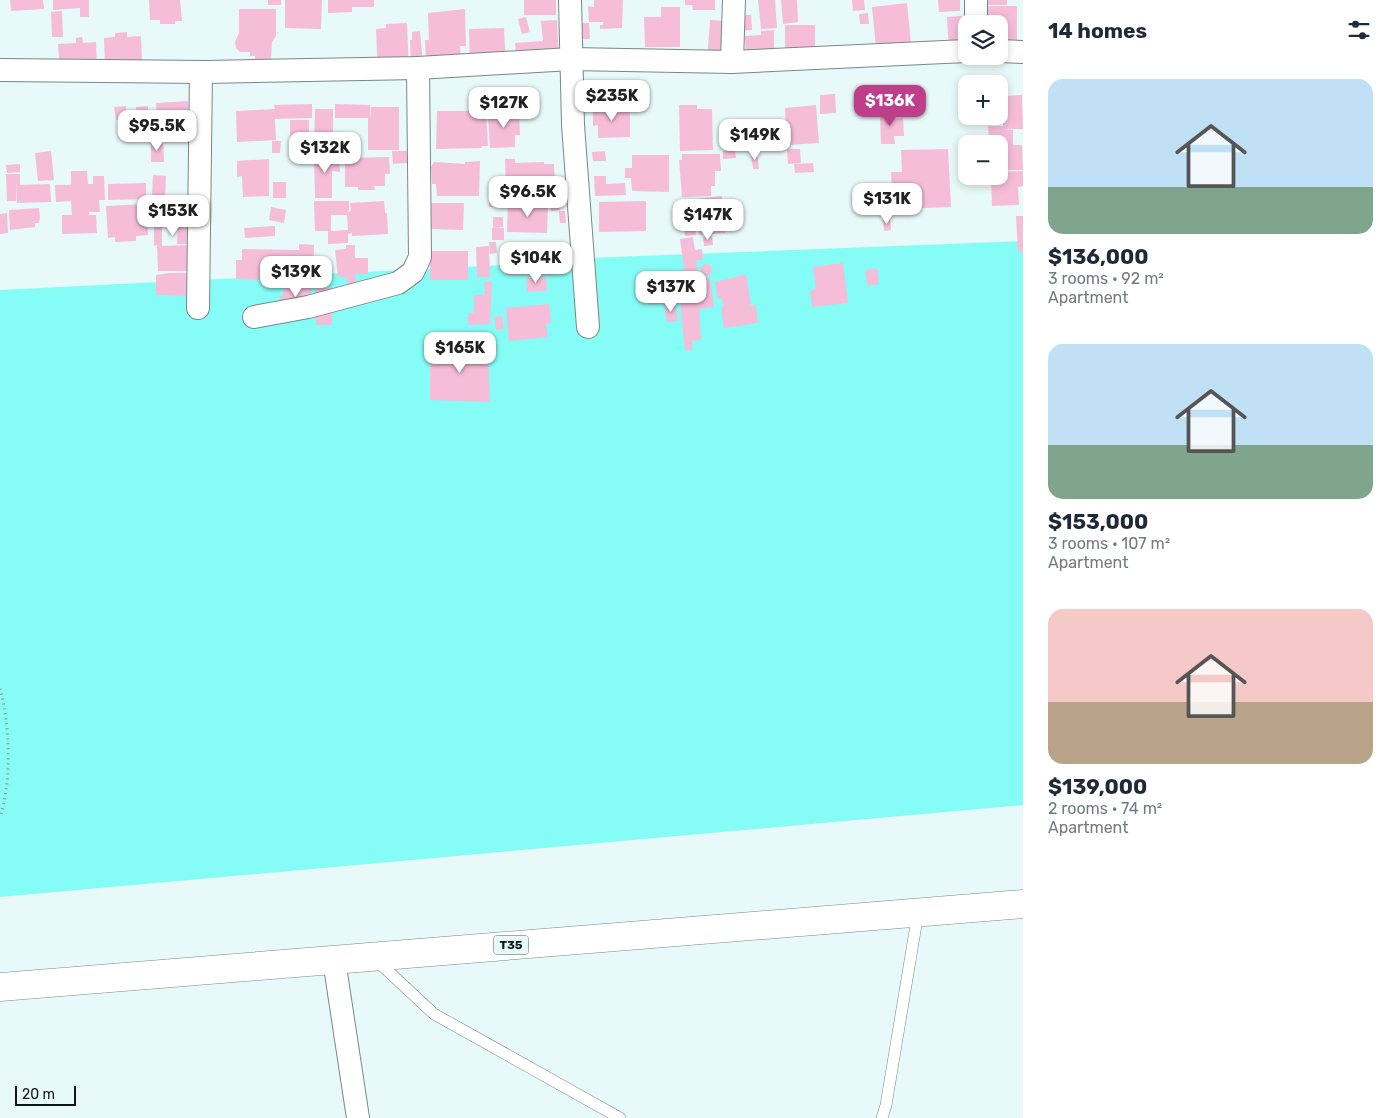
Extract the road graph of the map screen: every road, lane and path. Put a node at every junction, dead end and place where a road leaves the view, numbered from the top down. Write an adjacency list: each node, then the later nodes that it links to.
1 (570, 0): 8 (street)
2 (734, 0): 9 (street)
3 (976, 0): 4 (street)
4 (976, 15)
5 (958, 51): 9 (street)
6 (1008, 51): 7 (street)
7 (1023, 52)
8 (571, 59): 9 (street); 10 (street); 15 (street)
9 (732, 62)
10 (418, 68): 12 (street); 14 (street)
11 (0, 70): 12 (street)
12 (201, 72): 13 (street)
13 (198, 308)
14 (254, 317)
15 (588, 327)
16 (0, 689): 17 (path)
17 (0, 817)
18 (1023, 904): 19 (highway, T35)
19 (918, 913): 20 (highway, T35); 25 (lane)
20 (372, 956): 21 (highway, T35); 24 (lane)
21 (334, 960): 22 (highway, T35); 23 (street)
22 (0, 987)
23 (358, 1118)
24 (620, 1118)
25 (882, 1118)

